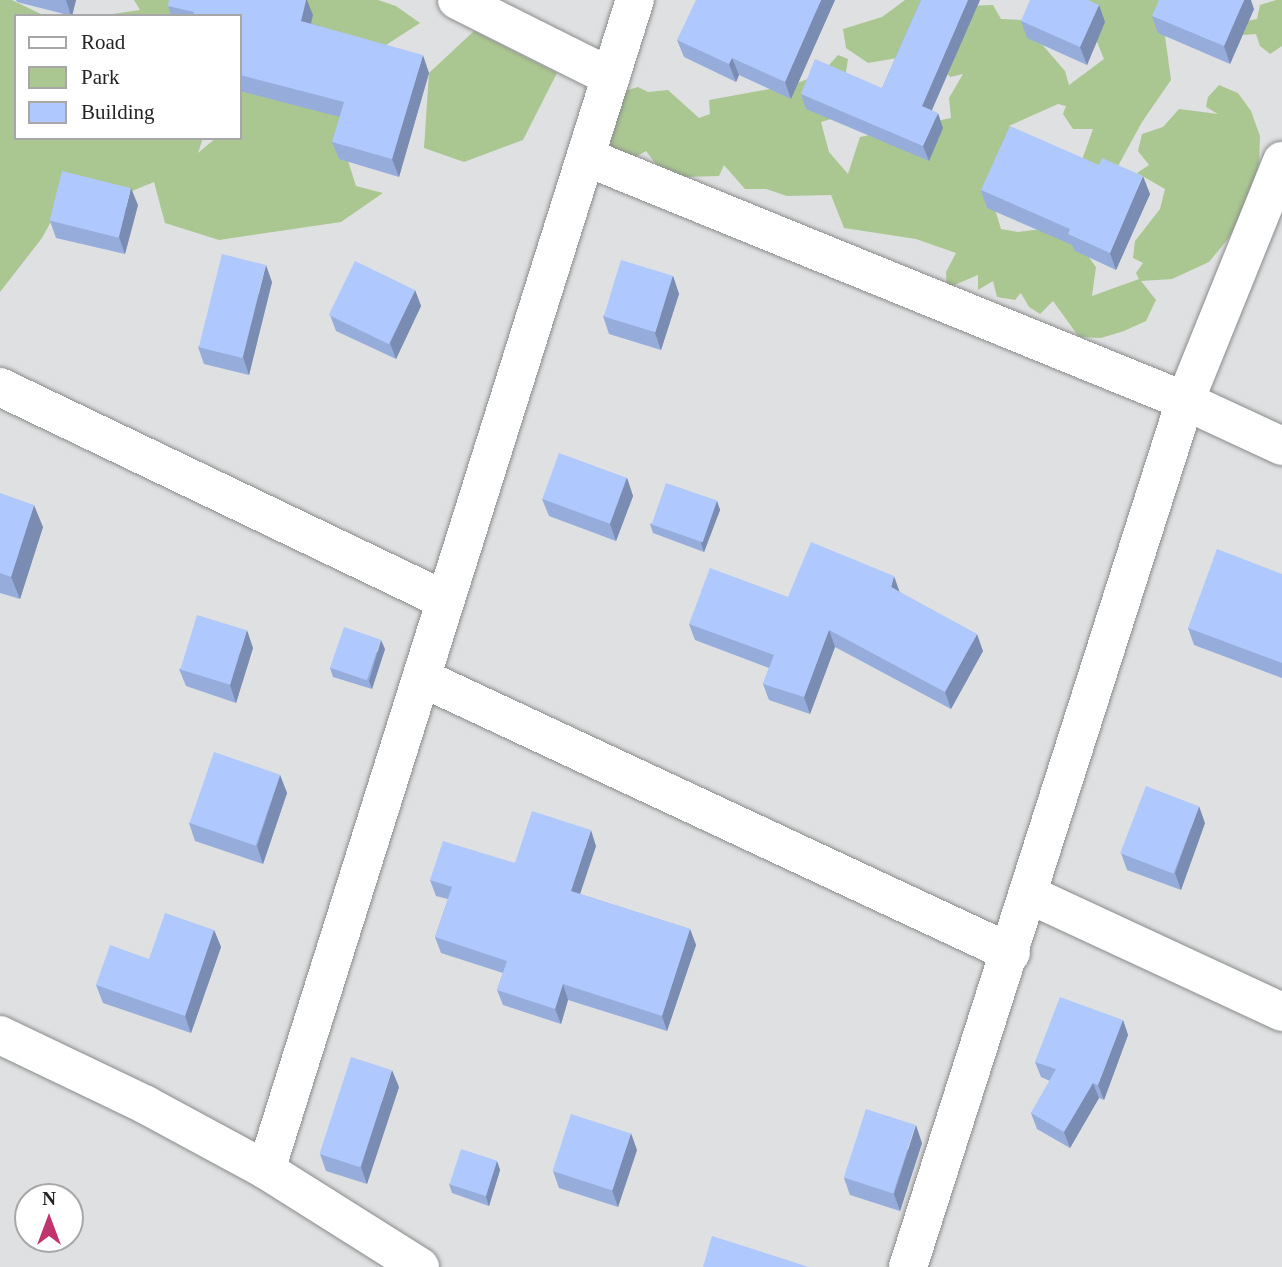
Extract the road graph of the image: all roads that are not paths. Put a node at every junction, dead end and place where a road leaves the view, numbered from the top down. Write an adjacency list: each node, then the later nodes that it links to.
1 (457, 0): 3 (street)
2 (635, 0): 3 (street)
3 (611, 77): 4 (street)
4 (586, 157): 7 (street); 9 (street)
5 (1282, 161): 7 (street)
6 (0, 387): 9 (street)
7 (1185, 401): 8 (street); 11 (street)
8 (1282, 446)
9 (446, 600): 10 (street)
10 (422, 678): 12 (street); 15 (street)
11 (1030, 895): 12 (street); 13 (street)
12 (1011, 953): 17 (street)
13 (1282, 1012)
14 (0, 1035): 15 (street)
15 (266, 1170): 16 (street)
16 (420, 1267)
17 (908, 1267)

